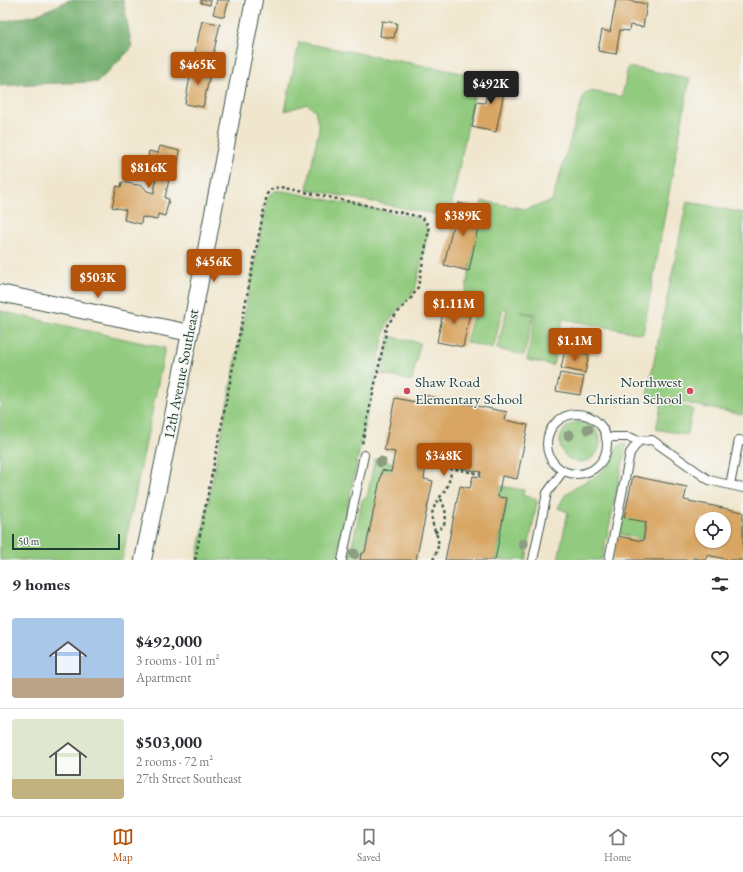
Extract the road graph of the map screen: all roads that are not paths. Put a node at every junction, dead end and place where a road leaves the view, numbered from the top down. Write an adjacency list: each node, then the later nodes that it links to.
1 (254, 0): 3 (street, 12th Avenue Southeast)
2 (0, 293): 3 (street)
3 (190, 333): 11 (street, 12th Avenue Southeast)
4 (606, 439): 5 (lane); 8 (lane); 8 (lane)
5 (639, 441): 9 (lane); 14 (lane)
6 (743, 441): 9 (lane)
7 (364, 455): 12 (lane)
8 (563, 471): 13 (lane)
9 (730, 485): 10 (lane)
10 (743, 488)
11 (143, 560)
12 (342, 560)
13 (533, 560)
14 (609, 560)

